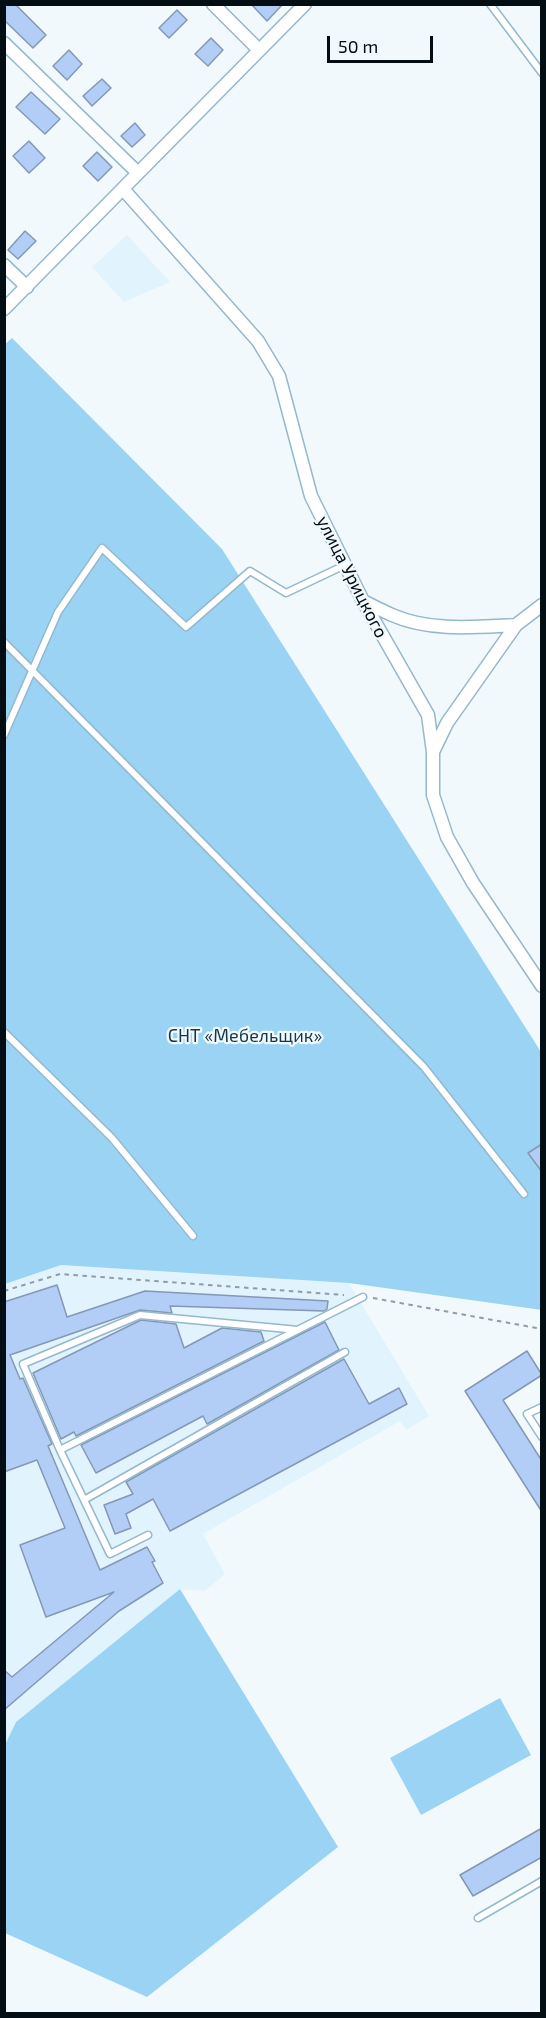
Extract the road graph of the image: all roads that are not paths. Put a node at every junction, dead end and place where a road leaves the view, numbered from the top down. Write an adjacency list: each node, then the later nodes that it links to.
1 (213, 4): 5 (street)
2 (305, 4): 5 (street)
3 (490, 4): 6 (lane)
4 (4, 43): 7 (street)
5 (259, 50): 7 (street)
6 (542, 73)
7 (138, 173): 8 (street)
8 (123, 189): 10 (street); 12 (street, улица Урицкого)
9 (4, 265): 10 (street)
10 (27, 287): 11 (street)
11 (4, 309)
12 (346, 565): 13 (street, улица Урицкого); 17 (lane)
13 (363, 601): 15 (street); 19 (street, улица Урицкого)
14 (542, 605): 15 (street)
15 (516, 625): 19 (street)
16 (4, 642): 17 (lane)
17 (33, 670): 18 (lane); 22 (lane)
18 (4, 735)
19 (433, 752): 20 (street, улица Урицкого)
20 (542, 986)
21 (4, 1032): 23 (lane)
22 (524, 1194)
23 (193, 1236)
24 (363, 1296): 25 (lane)
25 (298, 1330): 29 (lane); 29 (lane)
26 (345, 1352): 30 (lane)
27 (542, 1407): 28 (lane)
28 (542, 1437)
29 (60, 1450): 30 (lane)
30 (84, 1500): 31 (lane)
31 (148, 1534)
32 (542, 1881): 33 (lane)
33 (478, 1918)

